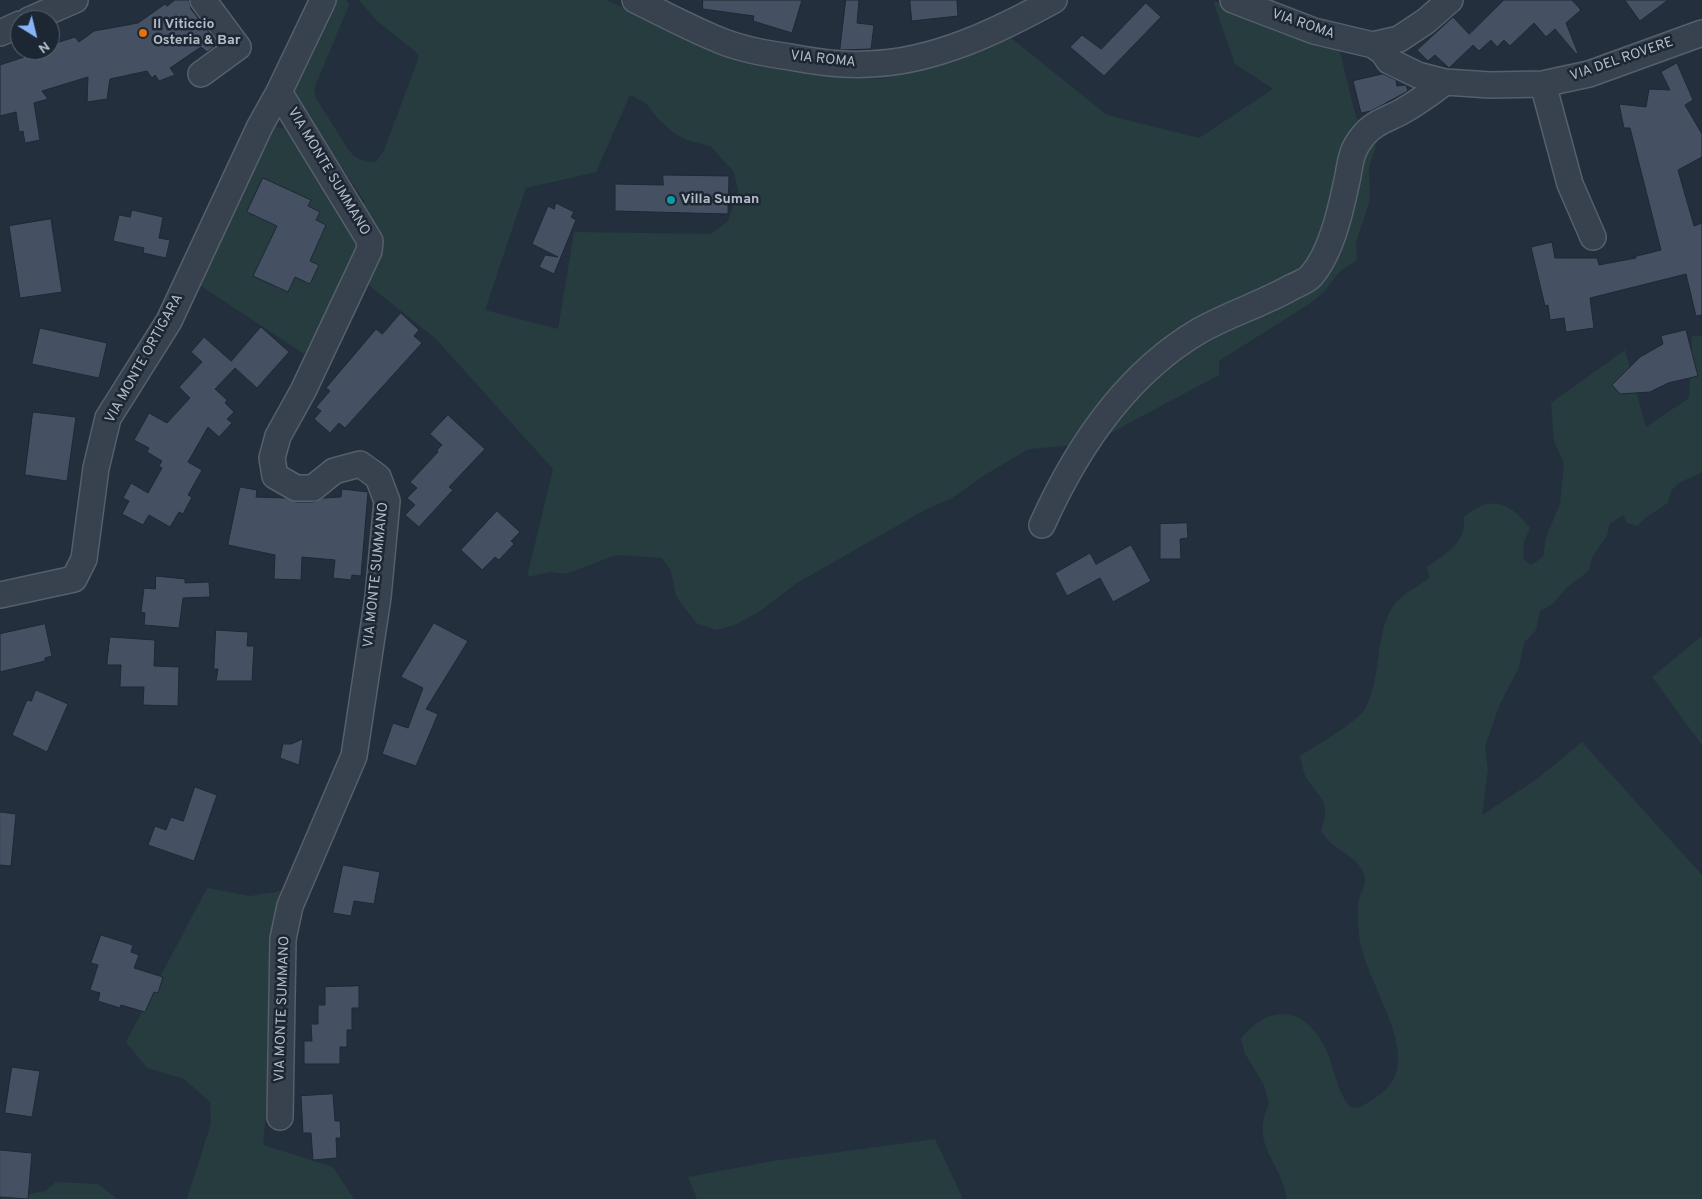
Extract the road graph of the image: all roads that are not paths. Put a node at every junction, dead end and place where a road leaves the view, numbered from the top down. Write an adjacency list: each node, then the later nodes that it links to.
1 (75, 0): 8 (street)
2 (203, 0): 11 (street)
3 (323, 0): 14 (street, VIA MONTE ORTIGARA)
4 (1054, 0): 7 (street, VIA ROMA)
5 (1233, 0): 10 (street, VIA ROMA)
6 (1450, 0): 10 (street)
7 (645, 2)
8 (52, 10)
9 (1702, 33): 13 (street, VIA DEL ROVERE)
10 (1373, 45): 12 (street, VIA DEL ROVERE)
11 (201, 74)
12 (1445, 82): 13 (street, VIA DEL ROVERE); 16 (street)
13 (1543, 84): 15 (street)
14 (279, 92): 17 (street, VIA MONTE ORTIGARA); 18 (street, VIA MONTE SUMMANO)
15 (1593, 237)
16 (1042, 525)
17 (0, 595)
18 (280, 1118)

